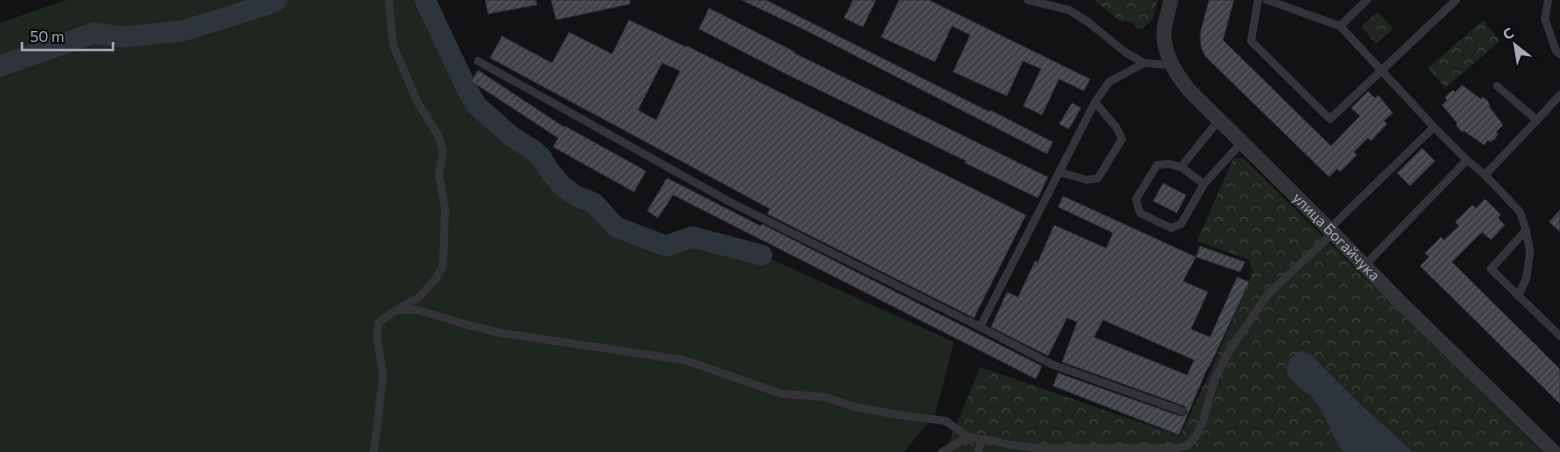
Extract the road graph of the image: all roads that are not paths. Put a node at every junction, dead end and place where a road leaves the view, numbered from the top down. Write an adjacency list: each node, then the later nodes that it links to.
1 (389, 0): 31 (lane)
2 (1028, 0): 12 (lane)
3 (1171, 0): 13 (street, улица Богайчука)
4 (1258, 0): 14 (lane)
5 (1267, 0): 9 (lane)
6 (1367, 0): 9 (lane)
7 (1456, 0): 14 (lane)
8 (1548, 0): 10 (lane)
9 (1340, 26): 14 (lane)
10 (1560, 54)
11 (478, 61): 32 (lane)
12 (1144, 63): 13 (lane); 17 (lane)
13 (1171, 65): 18 (street, улица Богайчука)
14 (1381, 69): 20 (lane)
15 (1497, 86): 19 (lane)
16 (1560, 95): 19 (lane)
17 (1095, 102): 24 (lane); 24 (lane)
18 (1219, 120): 21 (street, улица Богайчука); 23 (lane)
19 (1537, 120): 25 (lane)
20 (1434, 127): 22 (lane); 28 (lane)
21 (1242, 142): 26 (lane); 28 (street, улица Богайчука)
22 (1467, 160): 25 (lane); 29 (lane)
23 (1181, 167): 26 (lane); 26 (lane)
24 (1060, 172): 32 (lane)
25 (1485, 175): 27 (lane)
26 (1204, 184)
27 (1526, 230): 30 (lane); 30 (lane)
28 (1331, 231): 29 (street, улица Богайчука); 36 (lane)
29 (1365, 266): 40 (street, улица Богайчука)
30 (1518, 296): 33 (lane)
31 (396, 310): 35 (lane); 37 (lane)
32 (980, 327): 34 (lane)
33 (1560, 336)
34 (1182, 411)
35 (968, 438): 36 (lane); 38 (lane)
36 (982, 439): 39 (lane)
37 (374, 452)
38 (942, 452)
39 (978, 452)
40 (1554, 452)

